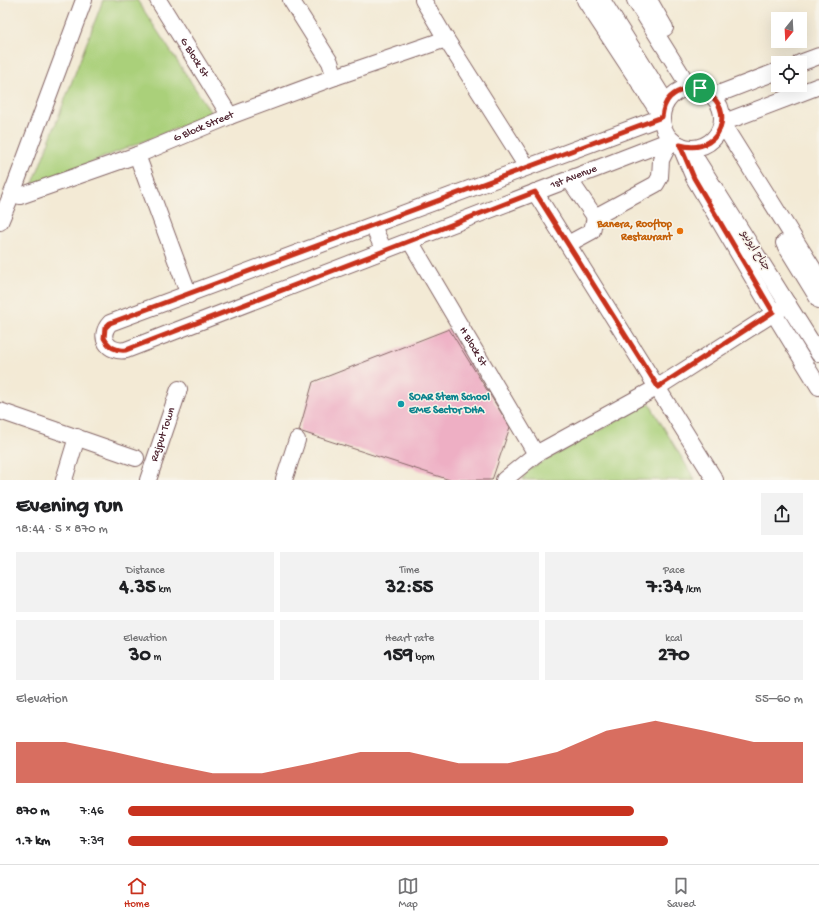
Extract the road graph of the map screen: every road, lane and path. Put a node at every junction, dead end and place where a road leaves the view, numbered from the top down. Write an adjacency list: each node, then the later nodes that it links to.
1 (84, 0): 24 (street)
2 (158, 0): 17 (street, G Block St)
3 (291, 0): 13 (street)
4 (422, 0): 9 (street)
5 (585, 0): 16 (street)
6 (602, 0): 16 (street)
7 (635, 0): 15 (street)
8 (649, 0): 15 (street)
9 (446, 39): 13 (street, G Block Street); 21 (street)
10 (819, 56): 11 (street)
11 (807, 60)
12 (771, 73): 15 (street)
13 (335, 77): 17 (street, G Block Street)
14 (819, 86): 18 (street)
15 (701, 91): 16 (street); 18 (street)
16 (664, 110): 19 (street); 21 (street, 1st Avenue)
17 (230, 116): 20 (street, G Block Street)
18 (720, 128): 19 (street); 33 (street); 35 (street)
19 (680, 144): 23 (street, 1st Avenue); 27 (street); 36 (street, جناح ایونیو); 37 (street, جناح ایونیو)
20 (137, 155): 24 (street, G Block Street); 34 (street)
21 (527, 167): 22 (street, 1st Avenue)
22 (506, 175): 26 (street); 29 (street, 1st Avenue)
23 (569, 179): 25 (street, 1st Avenue); 27 (street)
24 (13, 191): 28 (street)
25 (535, 192): 26 (street, 1st Avenue); 31 (street)
26 (517, 199): 30 (street, 1st Avenue)
27 (595, 218): 31 (street)
28 (0, 222)
29 (373, 226): 32 (street); 34 (street, 1st Avenue)
30 (410, 241): 32 (street, 1st Avenue); 45 (street, H Block St)
31 (568, 244): 40 (street)
32 (384, 251): 34 (street, 1st Avenue)
33 (819, 278)
34 (189, 295)
35 (819, 300)
36 (788, 304): 37 (street); 38 (street, جناح ایونیو)
37 (773, 312): 39 (street, جناح ایونیو); 40 (street)
38 (819, 354)
39 (819, 386)
40 (658, 387): 45 (street); 51 (street)
41 (179, 389): 48 (street, Rajput Town)
42 (0, 411): 43 (street)
43 (77, 437): 46 (street); 47 (street)
44 (297, 440): 49 (street)
45 (536, 454): 50 (street)
46 (136, 458)
47 (64, 480)
48 (148, 480)
49 (284, 480)
50 (504, 480)
51 (715, 480)

